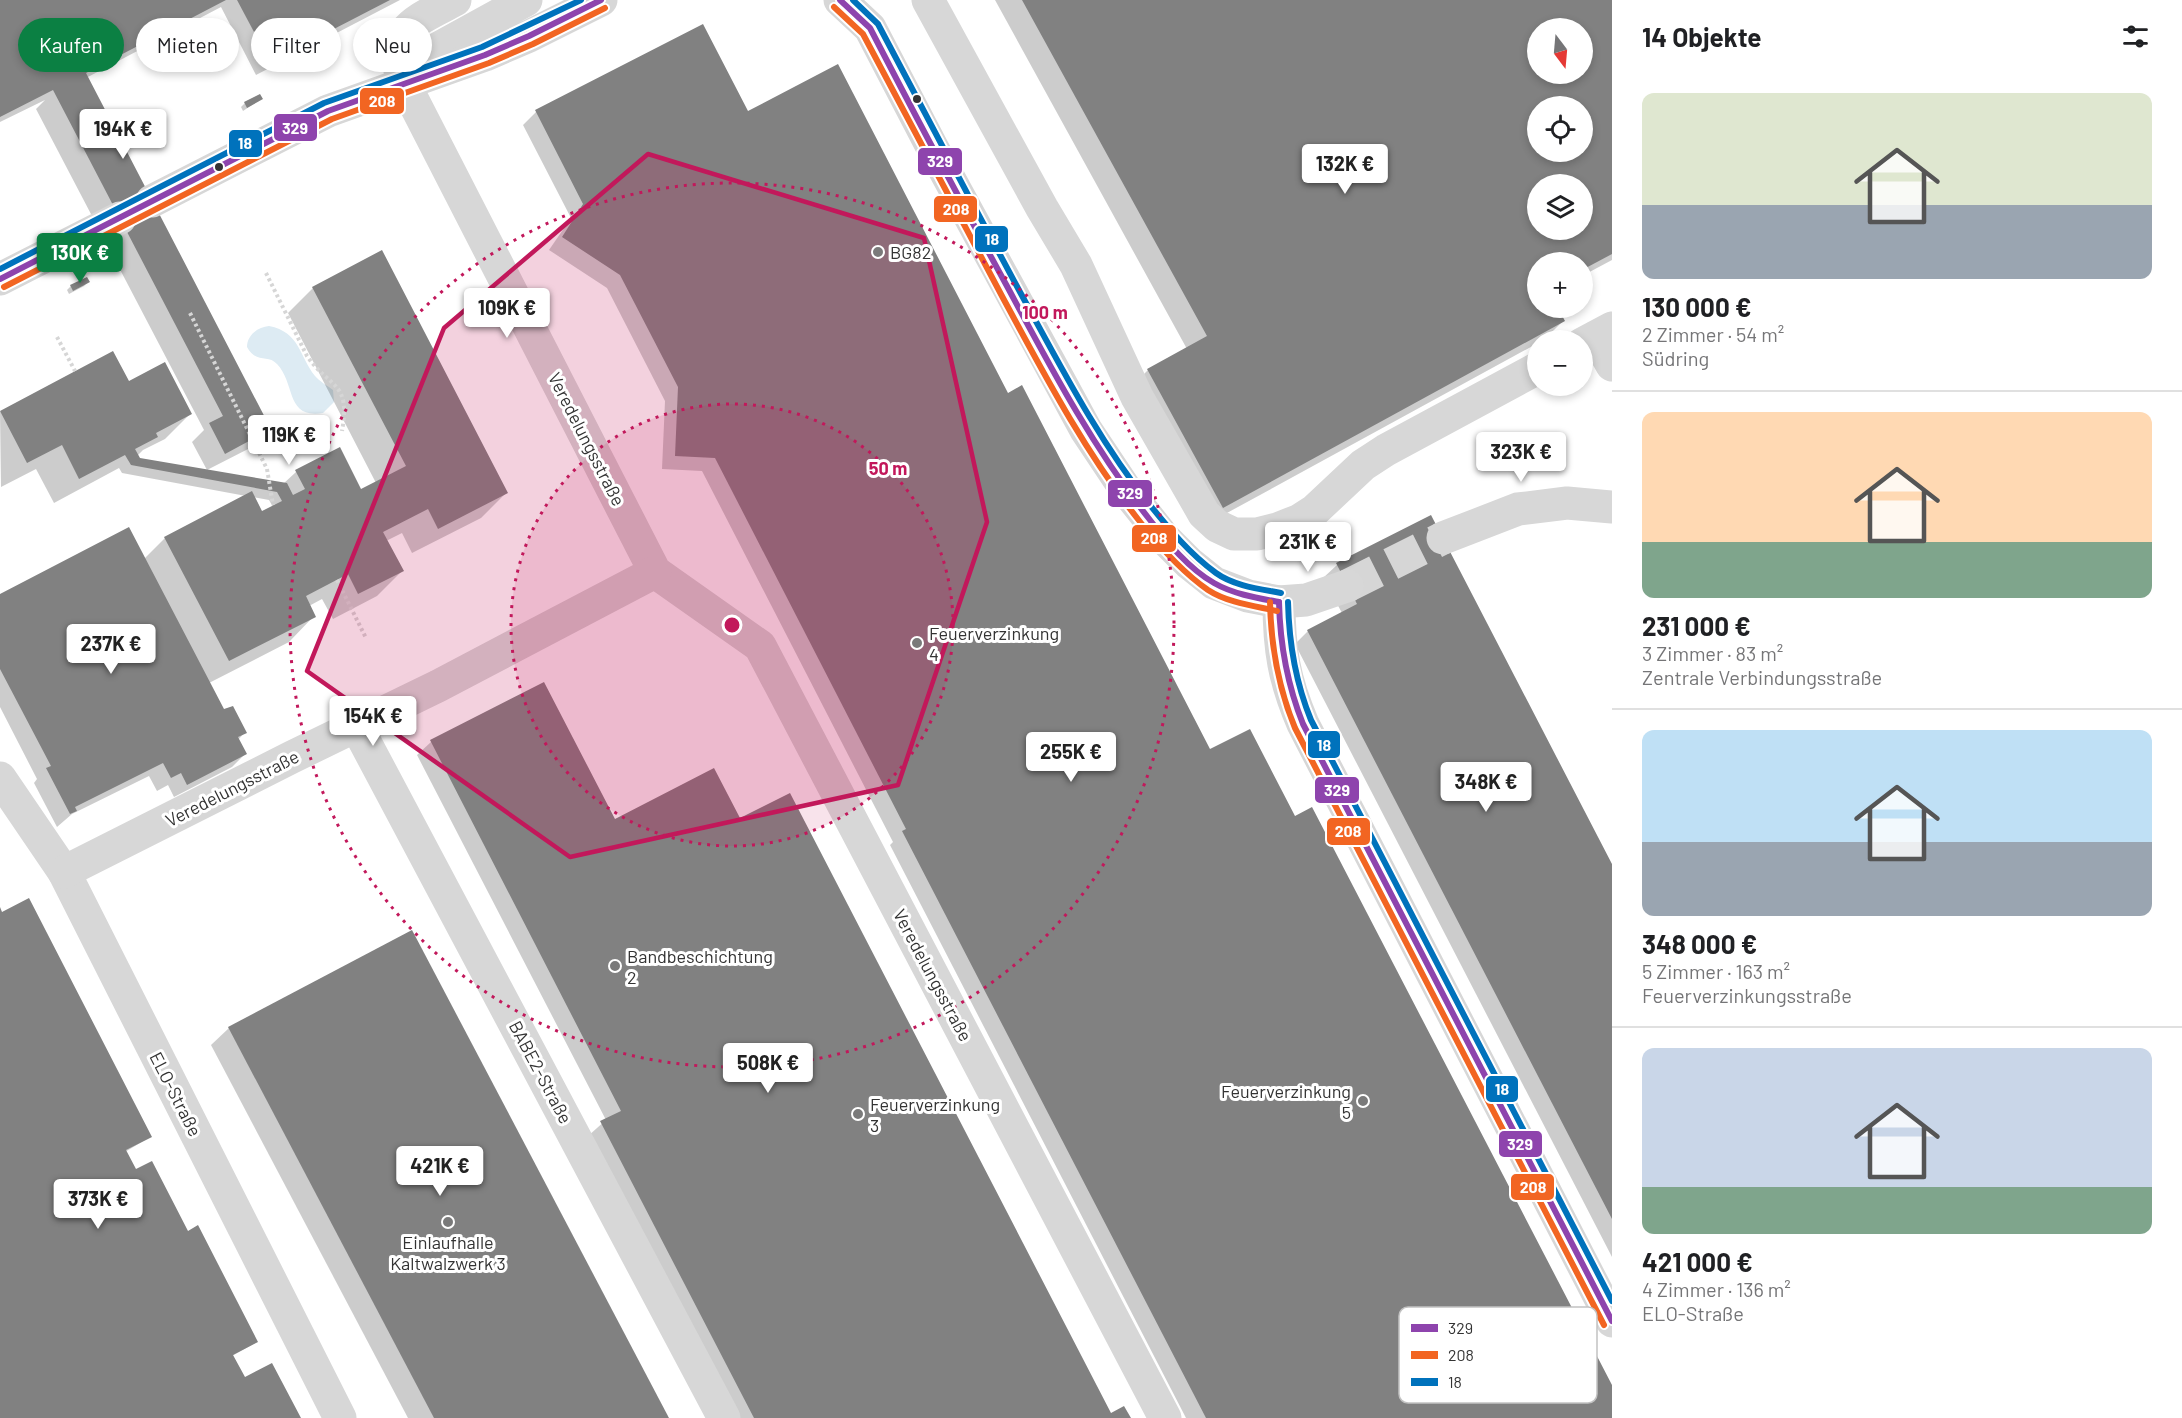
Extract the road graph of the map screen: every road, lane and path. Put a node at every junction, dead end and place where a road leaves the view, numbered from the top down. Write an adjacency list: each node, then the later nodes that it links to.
1 (455, 0): 7 (street, Veredelungsstraße)
2 (526, 0): 7 (street)
3 (840, 0): 6 (street)
4 (928, 0): 17 (street)
5 (593, 2): 7 (street)
6 (870, 14): 25 (street)
7 (404, 83): 8 (street); 22 (street, Veredelungsstraße)
8 (152, 201)
9 (120, 218): 11 (street)
10 (266, 273): 18 (path)
11 (0, 279)
12 (190, 313): 19 (path)
13 (1597, 336): 15 (street)
14 (57, 337): 16 (path)
15 (1612, 365)
16 (75, 371)
17 (1527, 374)
18 (342, 431)
19 (273, 505)
20 (1612, 507): 21 (street)
21 (1443, 538)
22 (655, 572): 27 (street, Veredelungsstraße); 33 (street, Veredelungsstraße)
23 (337, 580): 26 (path)
24 (1347, 586): 25 (street)
25 (1279, 602): 30 (street)
26 (366, 638)
27 (357, 727): 29 (street, Veredelungsstraße); 32 (street, BABE2-Straße)
28 (0, 778): 29 (street, ELO-Straße)
29 (64, 872): 31 (street, ELO-Straße)
30 (1612, 1321)
31 (340, 1418)
32 (724, 1418)
33 (1165, 1418)

